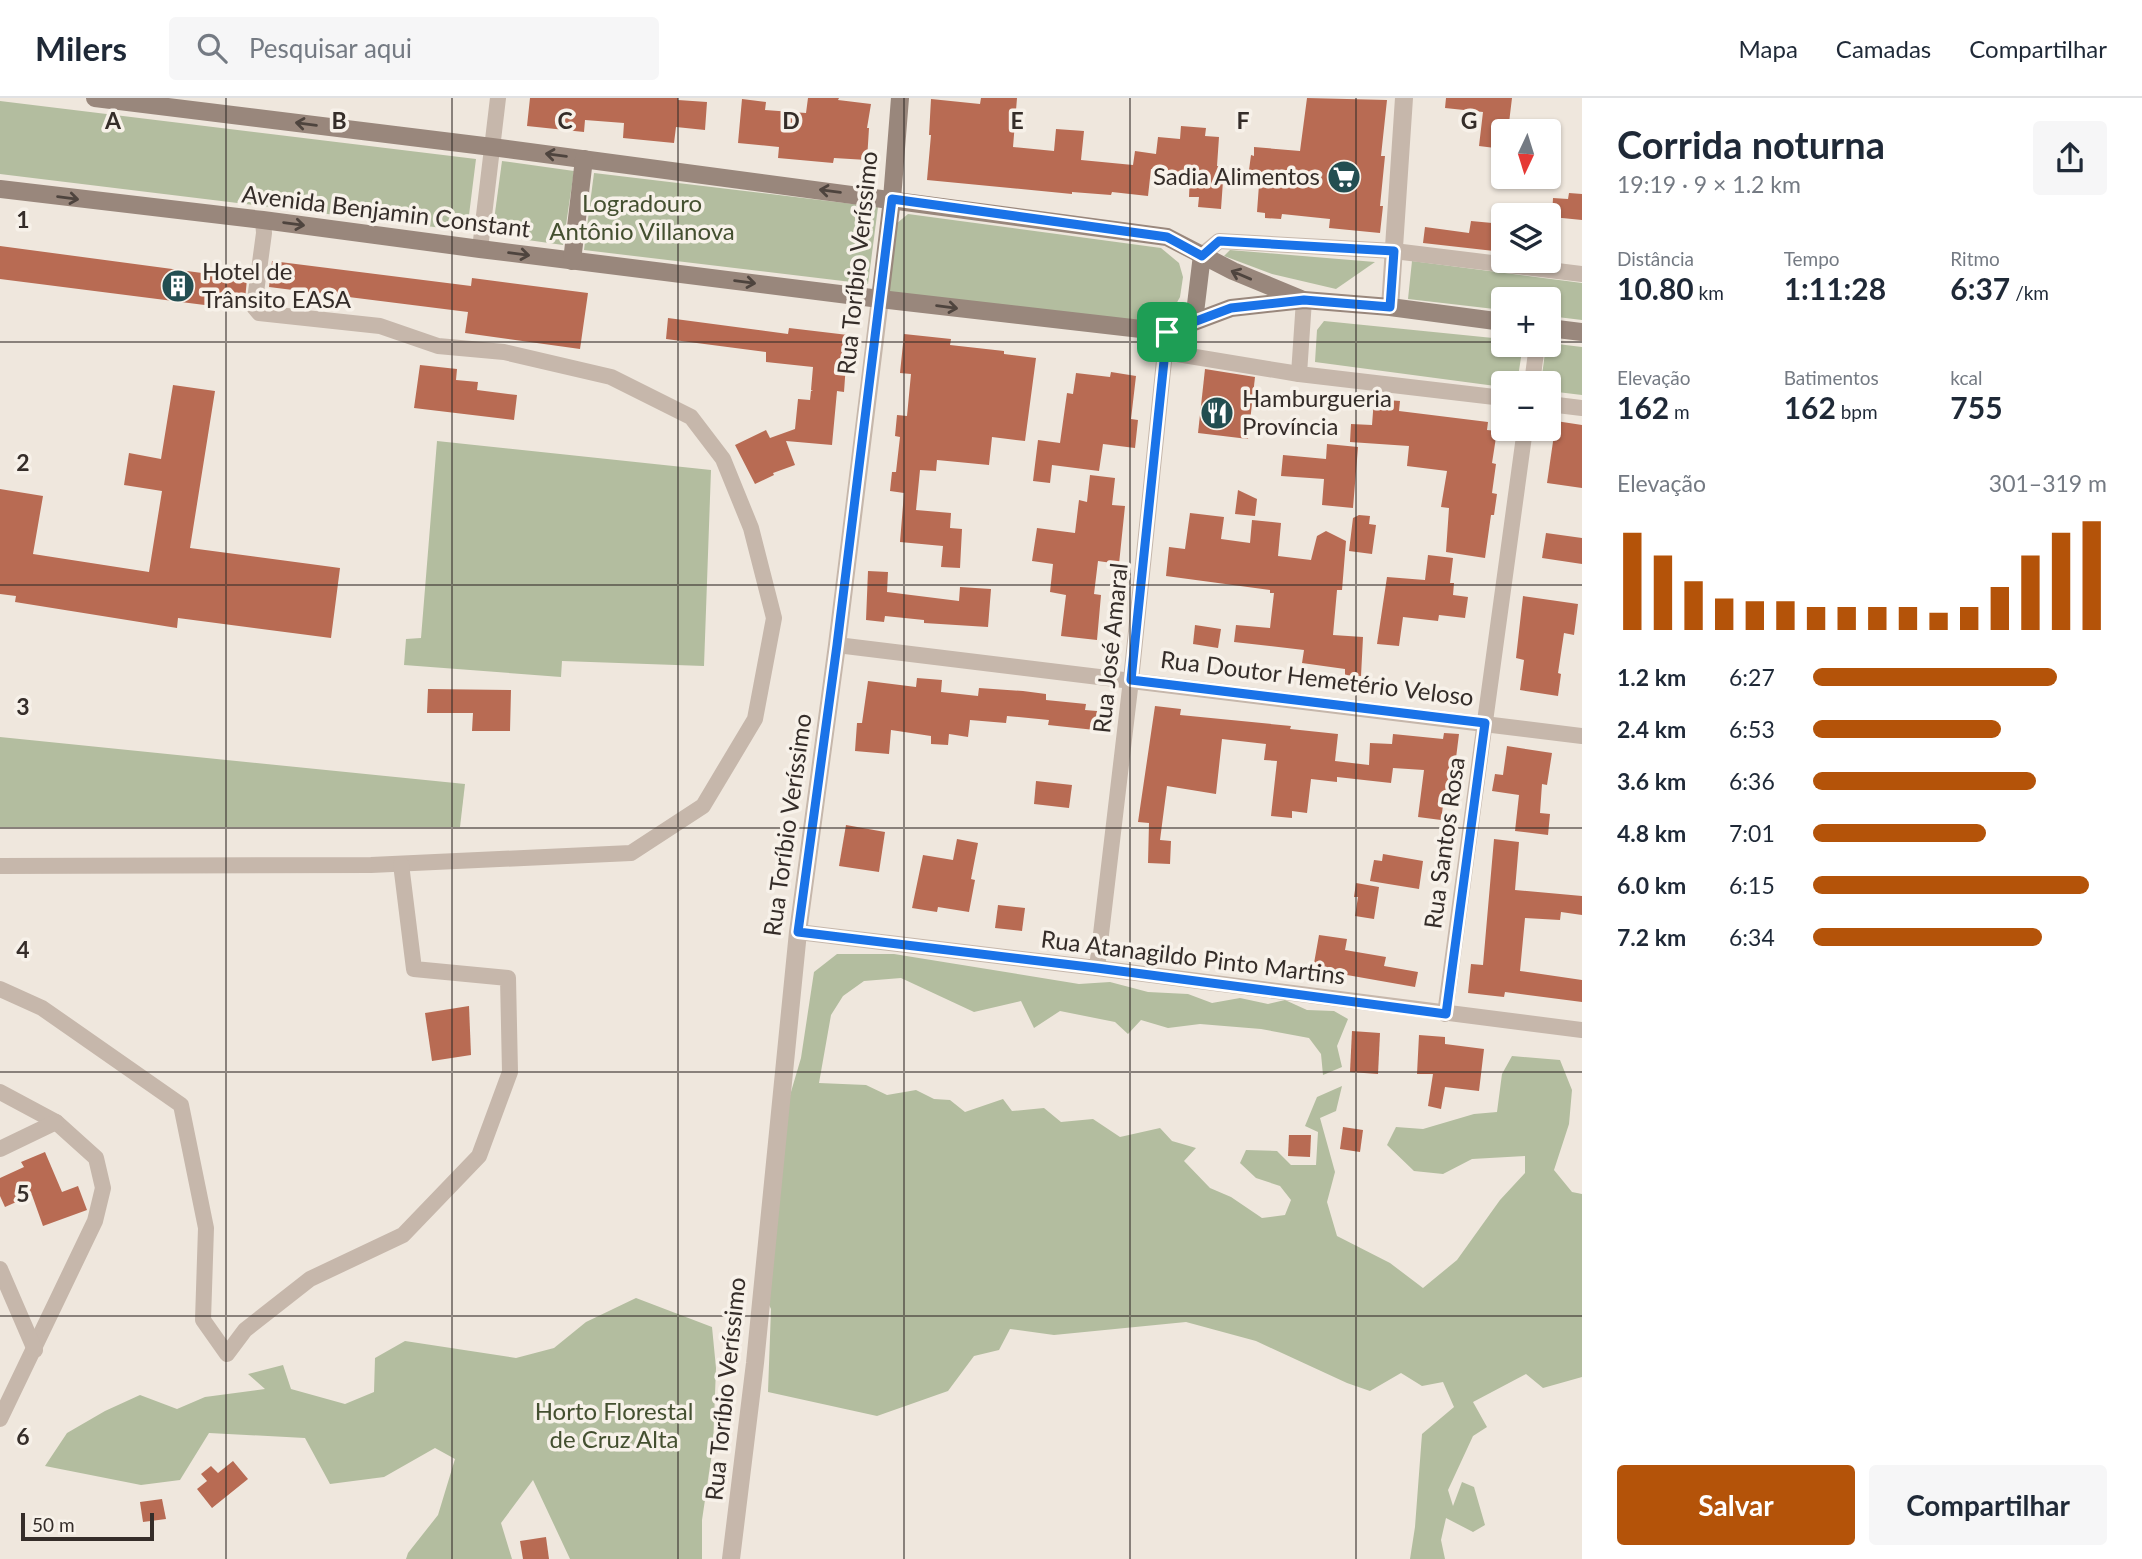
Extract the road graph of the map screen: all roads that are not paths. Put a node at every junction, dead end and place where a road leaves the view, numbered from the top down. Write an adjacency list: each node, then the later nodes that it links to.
1 (94, 98): 5 (main road, Avenida Benjamin Constant)
2 (498, 98): 6 (street)
3 (900, 98): 9 (main road, Rua Toríbio Veríssimo)
4 (1404, 98): 12 (street)
5 (166, 103): 6 (main road, Avenida Benjamin Constant, one-way to 5)
6 (492, 147): 7 (main road, Avenida Benjamin Constant, one-way to 6); 11 (street)
7 (584, 159): 9 (main road, Avenida Benjamin Constant, one-way to 7); 14 (main road)
8 (0, 189): 10 (main road, Avenida Benjamin Constant, one-way to 10)
9 (892, 199): 13 (main road, Avenida Benjamin Constant); 16 (main road, Rua Toríbio Veríssimo)
10 (263, 220): 11 (main road, Avenida Benjamin Constant, one-way to 11); 34 (street)
11 (480, 249): 14 (main road, Avenida Benjamin Constant, one-way to 14)
12 (1394, 251): 13 (street); 15 (street); 18 (street)
13 (1202, 256): 17 (main road, Avenida Benjamin Constant, one-way to 13); 20 (main road)
14 (572, 261): 16 (main road, Avenida Benjamin Constant, one-way to 16)
15 (1582, 274)
16 (880, 299): 22 (main road, Avenida Benjamin Constant, one-way to 22); 30 (street, Rua Toríbio Veríssimo)
17 (1304, 300): 18 (main road, Avenida Benjamin Constant); 20 (main road, Avenida Benjamin Constant); 25 (street)
18 (1390, 307): 19 (main road, Avenida Benjamin Constant)
19 (1491, 320)
20 (1194, 321): 22 (main road, Avenida Benjamin Constant)
21 (1561, 329): 23 (main road)
22 (1167, 332): 24 (street, Rua José Amaral)
23 (1582, 332)
24 (1165, 352): 25 (street); 31 (street, Rua José Amaral)
25 (1299, 374): 26 (street)
26 (1491, 397)
27 (1561, 405): 28 (street)
28 (1582, 408)
29 (1523, 441): 32 (street, Rua Santos Rosa)
30 (837, 645): 31 (street, Rua Doutor Hemetério Veloso); 36 (street, Rua Toríbio Veríssimo)
31 (1131, 680): 32 (street, Rua Doutor Hemetério Veloso); 37 (street, Rua José Amaral)
32 (1485, 723): 33 (street, Rua Doutor Hemetério Veloso); 39 (street, Rua Santos Rosa)
33 (1582, 736)
34 (401, 864): 35 (street); 38 (street)
35 (0, 866)
36 (798, 932): 37 (street, Rua Atanagildo Pinto Martins); 47 (street, Rua Toríbio Veríssimo)
37 (1097, 968): 39 (street, Rua Atanagildo Pinto Martins)
38 (0, 989)
39 (1446, 1014): 40 (street, Rua Atanagildo Pinto Martins)
40 (1582, 1030)
41 (0, 1092): 42 (street)
42 (56, 1122): 43 (street); 45 (street)
43 (0, 1149)
44 (0, 1269): 45 (street)
45 (35, 1350): 46 (street)
46 (1, 1413)
47 (731, 1559)

